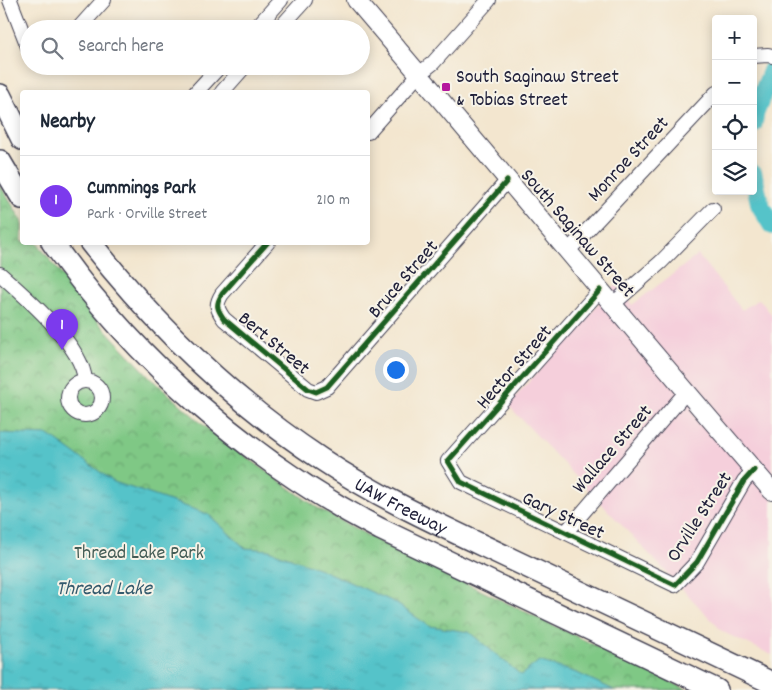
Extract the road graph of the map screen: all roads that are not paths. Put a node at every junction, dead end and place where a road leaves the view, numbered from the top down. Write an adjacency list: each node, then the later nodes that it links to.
1 (10, 0): 10 (street)
2 (104, 0): 7 (street)
3 (281, 0): 8 (street)
4 (305, 0): 9 (street)
5 (356, 0): 13 (main road, South Saginaw Street)
6 (490, 0): 13 (street)
7 (86, 20)
8 (262, 20)
9 (287, 20)
10 (20, 26)
11 (757, 56): 12 (street)
12 (770, 56)
13 (419, 74): 20 (street); 23 (main road, South Saginaw Street)
14 (214, 75): 16 (street)
15 (238, 75): 17 (street)
16 (205, 89)
17 (224, 90)
18 (0, 95): 21 (highway)
19 (712, 97): 29 (street, Monroe Street)
20 (370, 130)
21 (20, 135)
22 (0, 161): 24 (highway)
23 (507, 181): 29 (main road, South Saginaw Street); 35 (street, Bruce Street)
24 (20, 195)
25 (713, 209): 32 (street)
26 (54, 245): 42 (highway, UAW Freeway)
27 (92, 245): 41 (highway, UAW Freeway)
28 (265, 245): 35 (street, Bert Street)
29 (568, 250): 31 (main road, South Saginaw Street)
30 (0, 274): 33 (street)
31 (600, 290): 32 (main road, South Saginaw Street); 36 (street, Hector Street)
32 (613, 304): 34 (main road, South Saginaw Street)
33 (85, 380)
34 (687, 391): 37 (main road, South Saginaw Street); 39 (street, Wallace Street)
35 (316, 392)
36 (448, 462): 39 (street, Gary Street)
37 (754, 470): 38 (main road, South Saginaw Street); 40 (street, Orville Street)
38 (772, 491)
39 (566, 532): 40 (street, Gary Street)
40 (675, 584)
41 (772, 683)
42 (717, 690)

